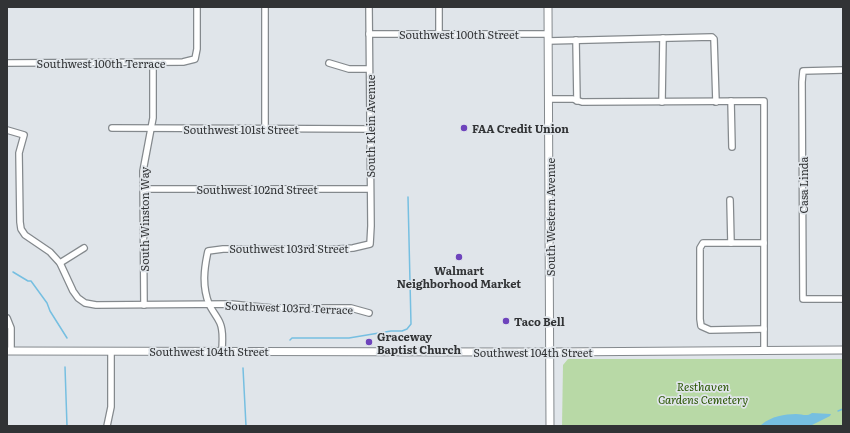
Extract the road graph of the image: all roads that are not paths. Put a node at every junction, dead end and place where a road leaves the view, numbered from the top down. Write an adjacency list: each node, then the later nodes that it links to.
1 (197, 7): 11 (street, Southwest 100th Terrace)
2 (265, 7): 23 (street)
3 (368, 7): 6 (street, South Klein Avenue)
4 (439, 7): 7 (street)
5 (548, 7): 8 (main road, South Western Avenue)
6 (369, 34): 7 (street, Southwest 100th Street); 14 (street, South Klein Avenue)
7 (439, 34): 8 (street, Southwest 100th Street)
8 (548, 37): 10 (street, Southwest 100th Street); 16 (main road, South Western Avenue)
9 (662, 38): 10 (street, Southwest 100th Street); 19 (street); 20 (street, Southwest 100th Street)
10 (576, 40): 17 (street)
11 (153, 62): 12 (street, Southwest 100th Terrace); 22 (street, South Winston Way)
12 (7, 63)
13 (329, 63): 14 (street)
14 (369, 69): 24 (street, South Klein Avenue)
15 (843, 70): 35 (street, Casa Linda)
16 (549, 99): 17 (street); 46 (main road, South Western Avenue)
17 (577, 101): 19 (street)
18 (731, 101): 20 (street); 26 (street); 31 (street)
19 (662, 102): 20 (street)
20 (716, 102)
21 (112, 128): 22 (street, Southwest 101st Street)
22 (152, 129): 23 (street, Southwest 101st Street); 27 (street, South Winston Way)
23 (265, 129): 24 (street, Southwest 101st Street)
24 (370, 129): 28 (street, South Klein Avenue)
25 (7, 130): 34 (street)
26 (732, 147)
27 (143, 188): 28 (street, Southwest 102nd Street); 36 (street, South Winston Way)
28 (370, 189): 32 (street, South Klein Avenue)
29 (730, 200): 30 (street)
30 (731, 243): 31 (street); 40 (street)
31 (764, 243): 40 (street)
32 (370, 244): 37 (street, Southwest 103rd Street)
33 (84, 248): 34 (street)
34 (60, 263): 36 (street)
35 (843, 299)
36 (144, 304): 37 (street)
37 (210, 305): 38 (street, Southwest 103rd Terrace); 45 (street)
38 (369, 313)
39 (7, 318): 43 (street)
40 (764, 329): 41 (street)
41 (764, 350): 42 (main road, Southwest 104th Street); 46 (main road, Southwest 104th Street)
42 (843, 350)
43 (9, 351): 44 (main road, Southwest 104th Street)
44 (111, 351): 45 (main road, Southwest 104th Street); 47 (street)
45 (222, 351): 46 (main road, Southwest 104th Street)
46 (551, 352): 48 (main road, South Western Avenue)
47 (108, 426)
48 (550, 426)

